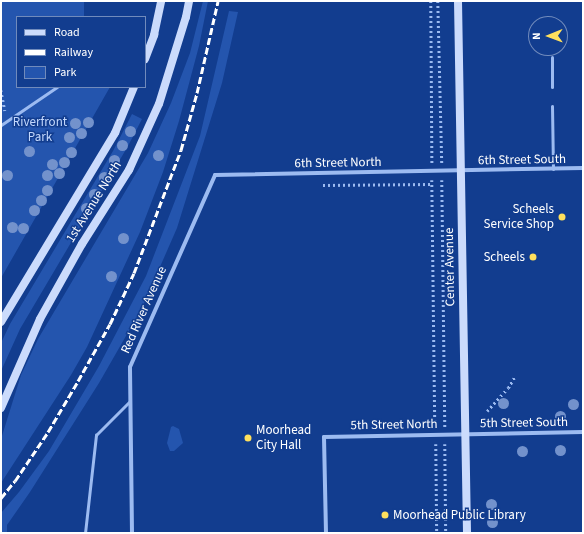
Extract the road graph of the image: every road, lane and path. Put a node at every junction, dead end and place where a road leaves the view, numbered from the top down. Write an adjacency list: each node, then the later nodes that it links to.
1 (161, 1): 6 (main road)
2 (189, 1): 26 (main road, 1st Avenue North)
3 (431, 1): 17 (path)
4 (438, 1): 18 (path)
5 (458, 1): 19 (main road, Center Avenue)
6 (146, 56)
7 (552, 57): 8 (lane)
8 (552, 87)
9 (56, 88): 13 (lane)
10 (134, 88): 23 (main road, 1st Avenue North)
11 (1, 90): 13 (path)
12 (552, 106): 16 (lane)
13 (7, 121): 14 (lane)
14 (1, 125)
15 (583, 168): 16 (street, 6th Street South)
16 (553, 169): 19 (street, 6th Street South)
17 (432, 171): 18 (street, 6th Street North); 20 (street, 6th Street North); 21 (path)
18 (442, 171): 19 (street, 6th Street North); 30 (path)
19 (461, 171): 31 (main road, Center Avenue)
20 (215, 175): 25 (street, Red River Avenue)
21 (432, 184): 22 (path); 29 (path)
22 (323, 185)
23 (1, 322)
24 (514, 378): 27 (path)
25 (130, 401): 32 (lane); 33 (street, Red River Avenue)
26 (1, 408)
27 (487, 410)
28 (583, 432): 31 (street, 5th Street South)
29 (435, 434): 30 (street, 5th Street North); 34 (street, 5th Street North); 35 (path)
30 (445, 434): 31 (street, 5th Street North); 36 (path)
31 (465, 434): 37 (main road, Center Avenue)
32 (85, 533)
33 (132, 533)
34 (326, 533)
35 (437, 533)
36 (446, 533)
37 (467, 533)

